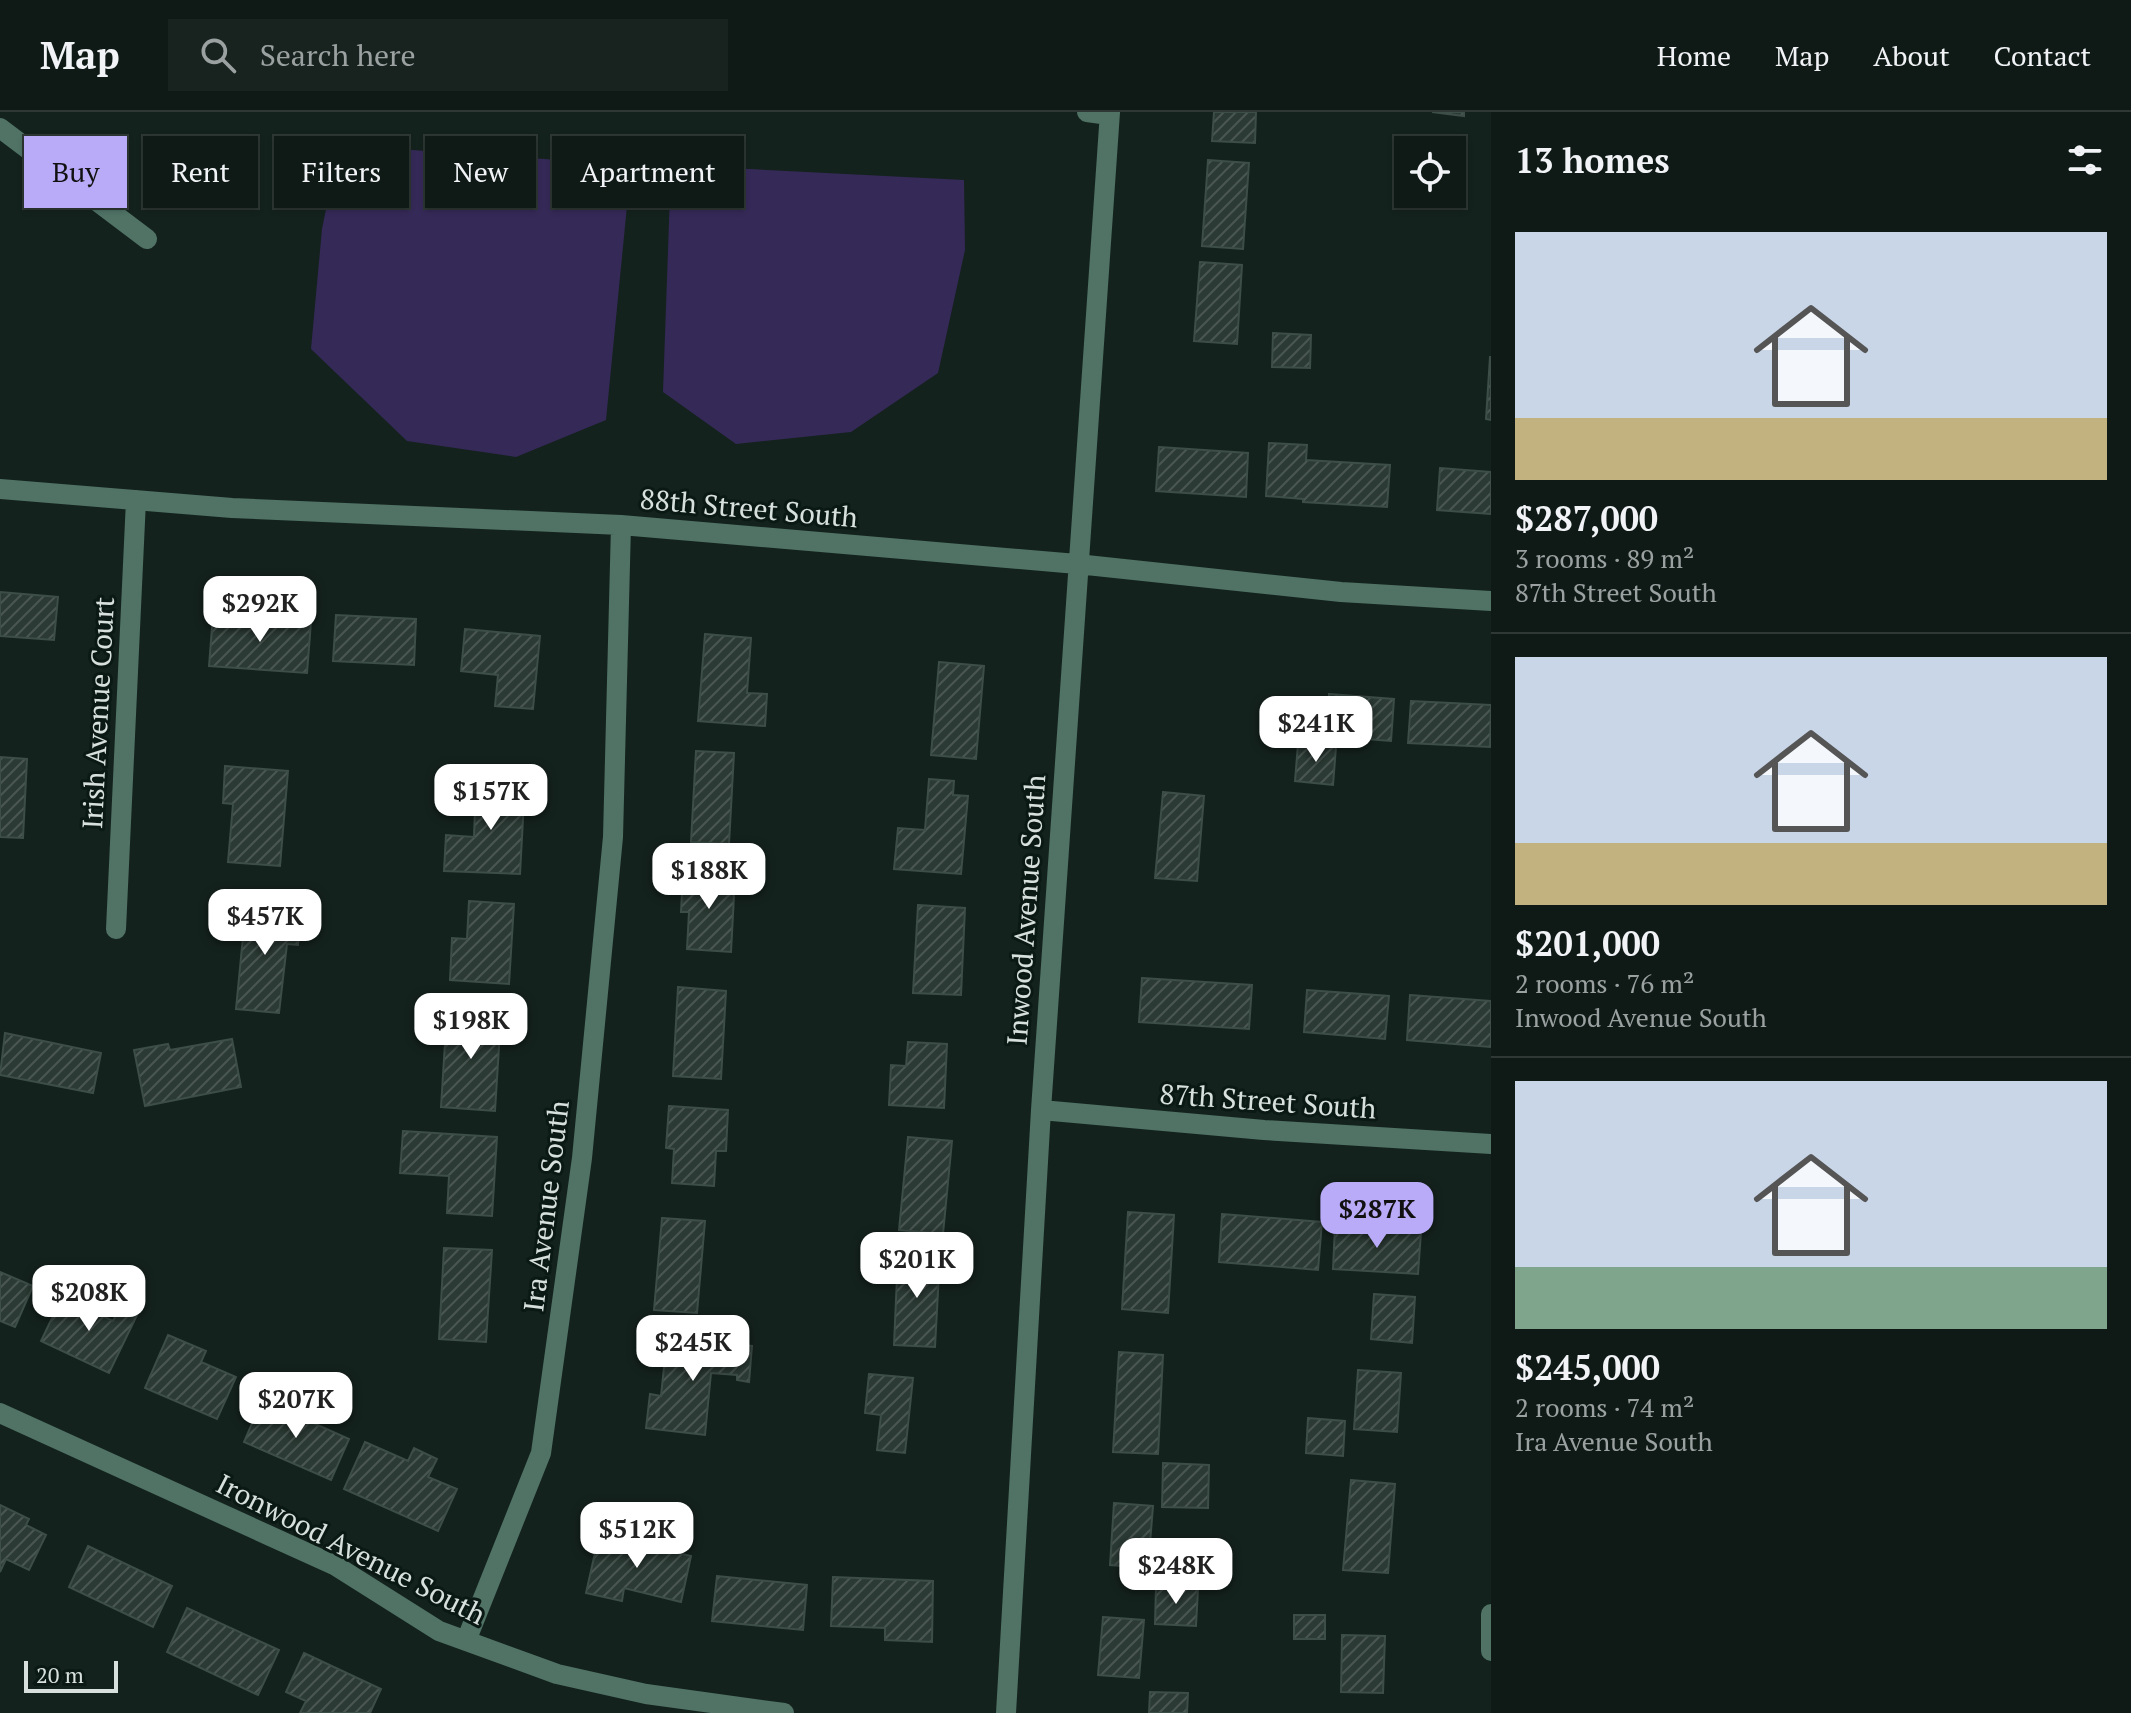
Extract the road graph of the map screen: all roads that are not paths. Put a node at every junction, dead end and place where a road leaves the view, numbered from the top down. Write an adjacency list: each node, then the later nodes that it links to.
1 (1087, 112): 2 (street)
2 (1110, 114): 8 (street, Inwood Avenue South)
3 (0, 128): 4 (street)
4 (147, 239)
5 (0, 489): 6 (street, 88th Street South)
6 (136, 500): 7 (street, 88th Street South); 10 (street, Irish Avenue Court)
7 (621, 525): 8 (street, 88th Street South); 15 (street, Ira Avenue South)
8 (1077, 564): 9 (street, 88th Street South); 11 (street, Inwood Avenue South)
9 (1491, 601)
10 (116, 929)
11 (1041, 1110): 12 (street, 87th Street South); 18 (street, Inwood Avenue South)
12 (1491, 1144)
13 (0, 1413): 15 (street, Ironwood Avenue South)
14 (1491, 1614): 16 (street)
15 (466, 1641): 17 (street, Ironwood Avenue South)
16 (1491, 1651)
17 (784, 1713)
18 (1006, 1713)

